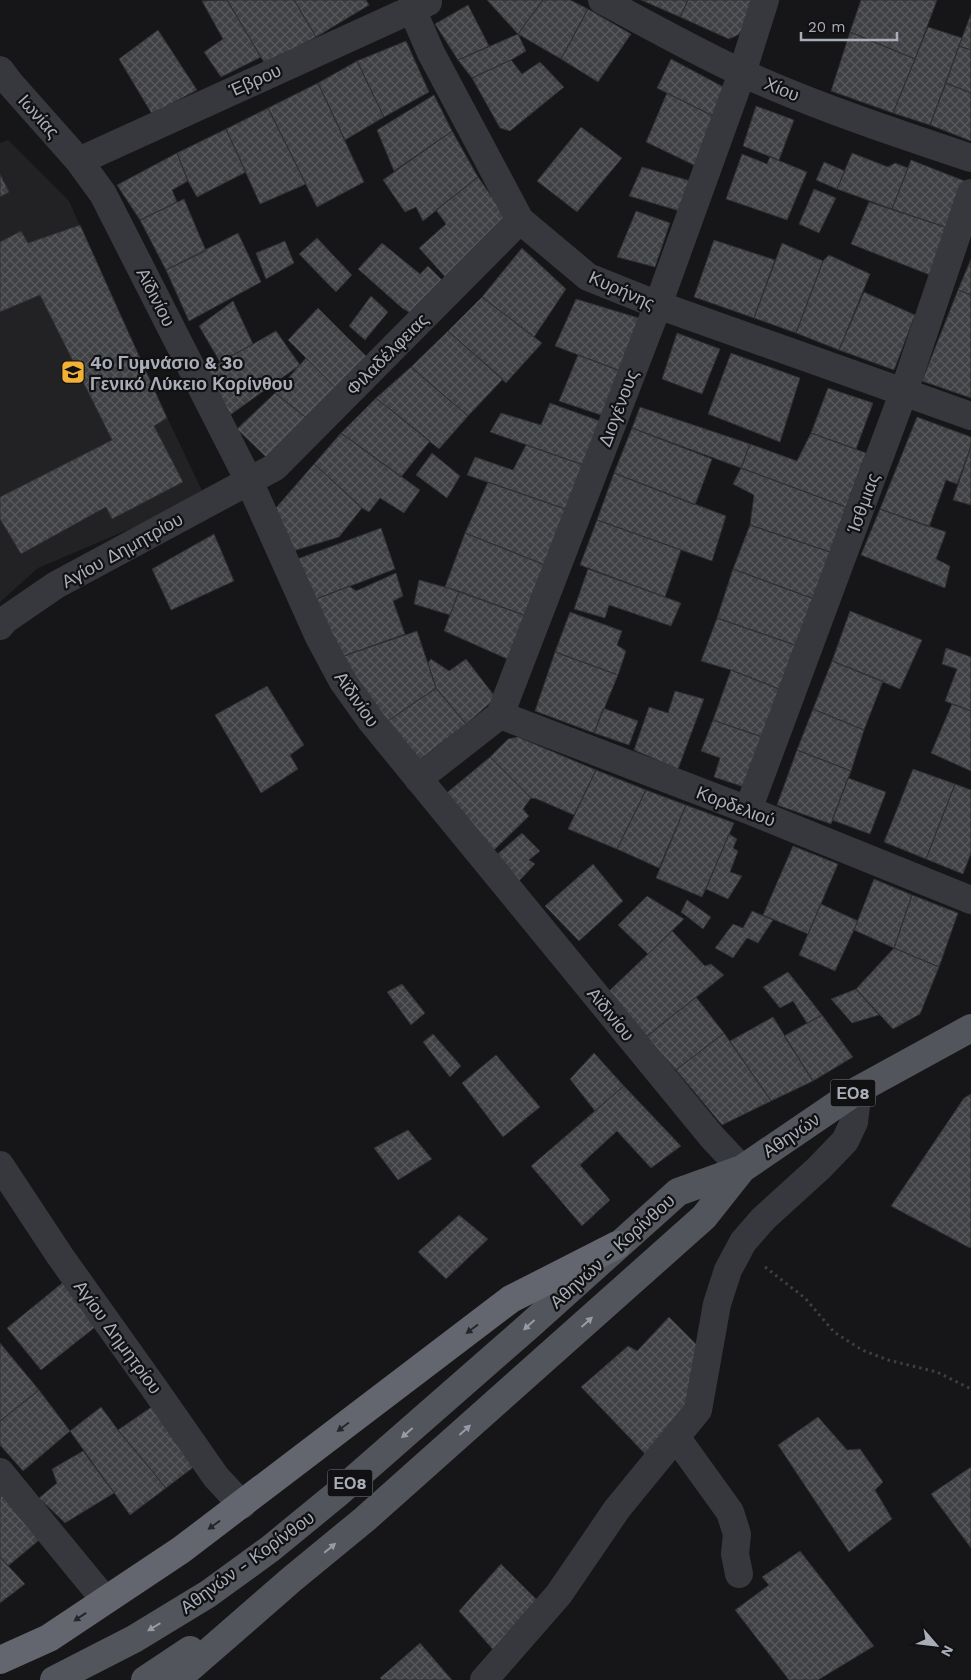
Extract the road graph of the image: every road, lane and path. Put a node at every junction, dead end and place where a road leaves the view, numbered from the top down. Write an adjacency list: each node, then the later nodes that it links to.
1 (602, 0): 5 (street, Χίου)
2 (765, 0): 5 (street, Διογένους)
3 (418, 3): 7 (street, Έβρου); 9 (street, Κυρήνης)
4 (0, 70): 7 (street, Ιωνίας)
5 (742, 73): 6 (street, Χίου); 10 (street, Διογένους)
6 (971, 158)
7 (79, 161): 13 (street, Αϊδινίου)
8 (971, 192): 11 (street, Ίσθμιας)
9 (520, 220): 10 (street, Κυρήνης); 13 (street, Φιλαδέλφειας)
10 (658, 305): 11 (street, Κυρήνης); 15 (street, Διογένους)
11 (904, 391): 12 (street, Κυρήνης); 17 (street, Ίσθμιας)
12 (971, 416)
13 (249, 481): 14 (street, Αγίου Δημητρίου); 16 (street, Αϊδινίου)
14 (0, 626)
15 (500, 715): 16 (street); 17 (street, Κορδελιού)
16 (418, 779): 22 (street, Αϊδινίου)
17 (748, 810): 18 (street, Κορδελιού)
18 (971, 900)
19 (968, 1035): 20 (main road, Αθηνών / ΕΟ8)
20 (858, 1090): 22 (main road, Αθηνών / ΕΟ8); 23 (street)
21 (0, 1165): 28 (street, Αγίου Δημητρίου)
22 (742, 1169): 24 (main road, Αθηνών - Κορίνθου / ΕΟ8); 30 (main road, Αθηνών - Κορίνθου / ΕΟ8, one-way to 22)
23 (742, 1242): 25 (path); 26 (street)
24 (617, 1245): 28 (highway, one-way to 28); 33 (main road, Αθηνών - Κορίνθου / ΕΟ8, one-way to 33)
25 (971, 1389)
26 (676, 1437): 29 (street); 36 (street)
27 (0, 1472): 31 (street)
28 (242, 1505): 31 (highway, one-way to 31)
29 (739, 1574)
30 (292, 1579): 34 (main road, ΕΟ8); 35 (main road, ΕΟ8)
31 (105, 1600): 32 (highway, one-way to 32)
32 (0, 1660)
33 (54, 1680)
34 (145, 1680)
35 (176, 1680)
36 (484, 1680)

